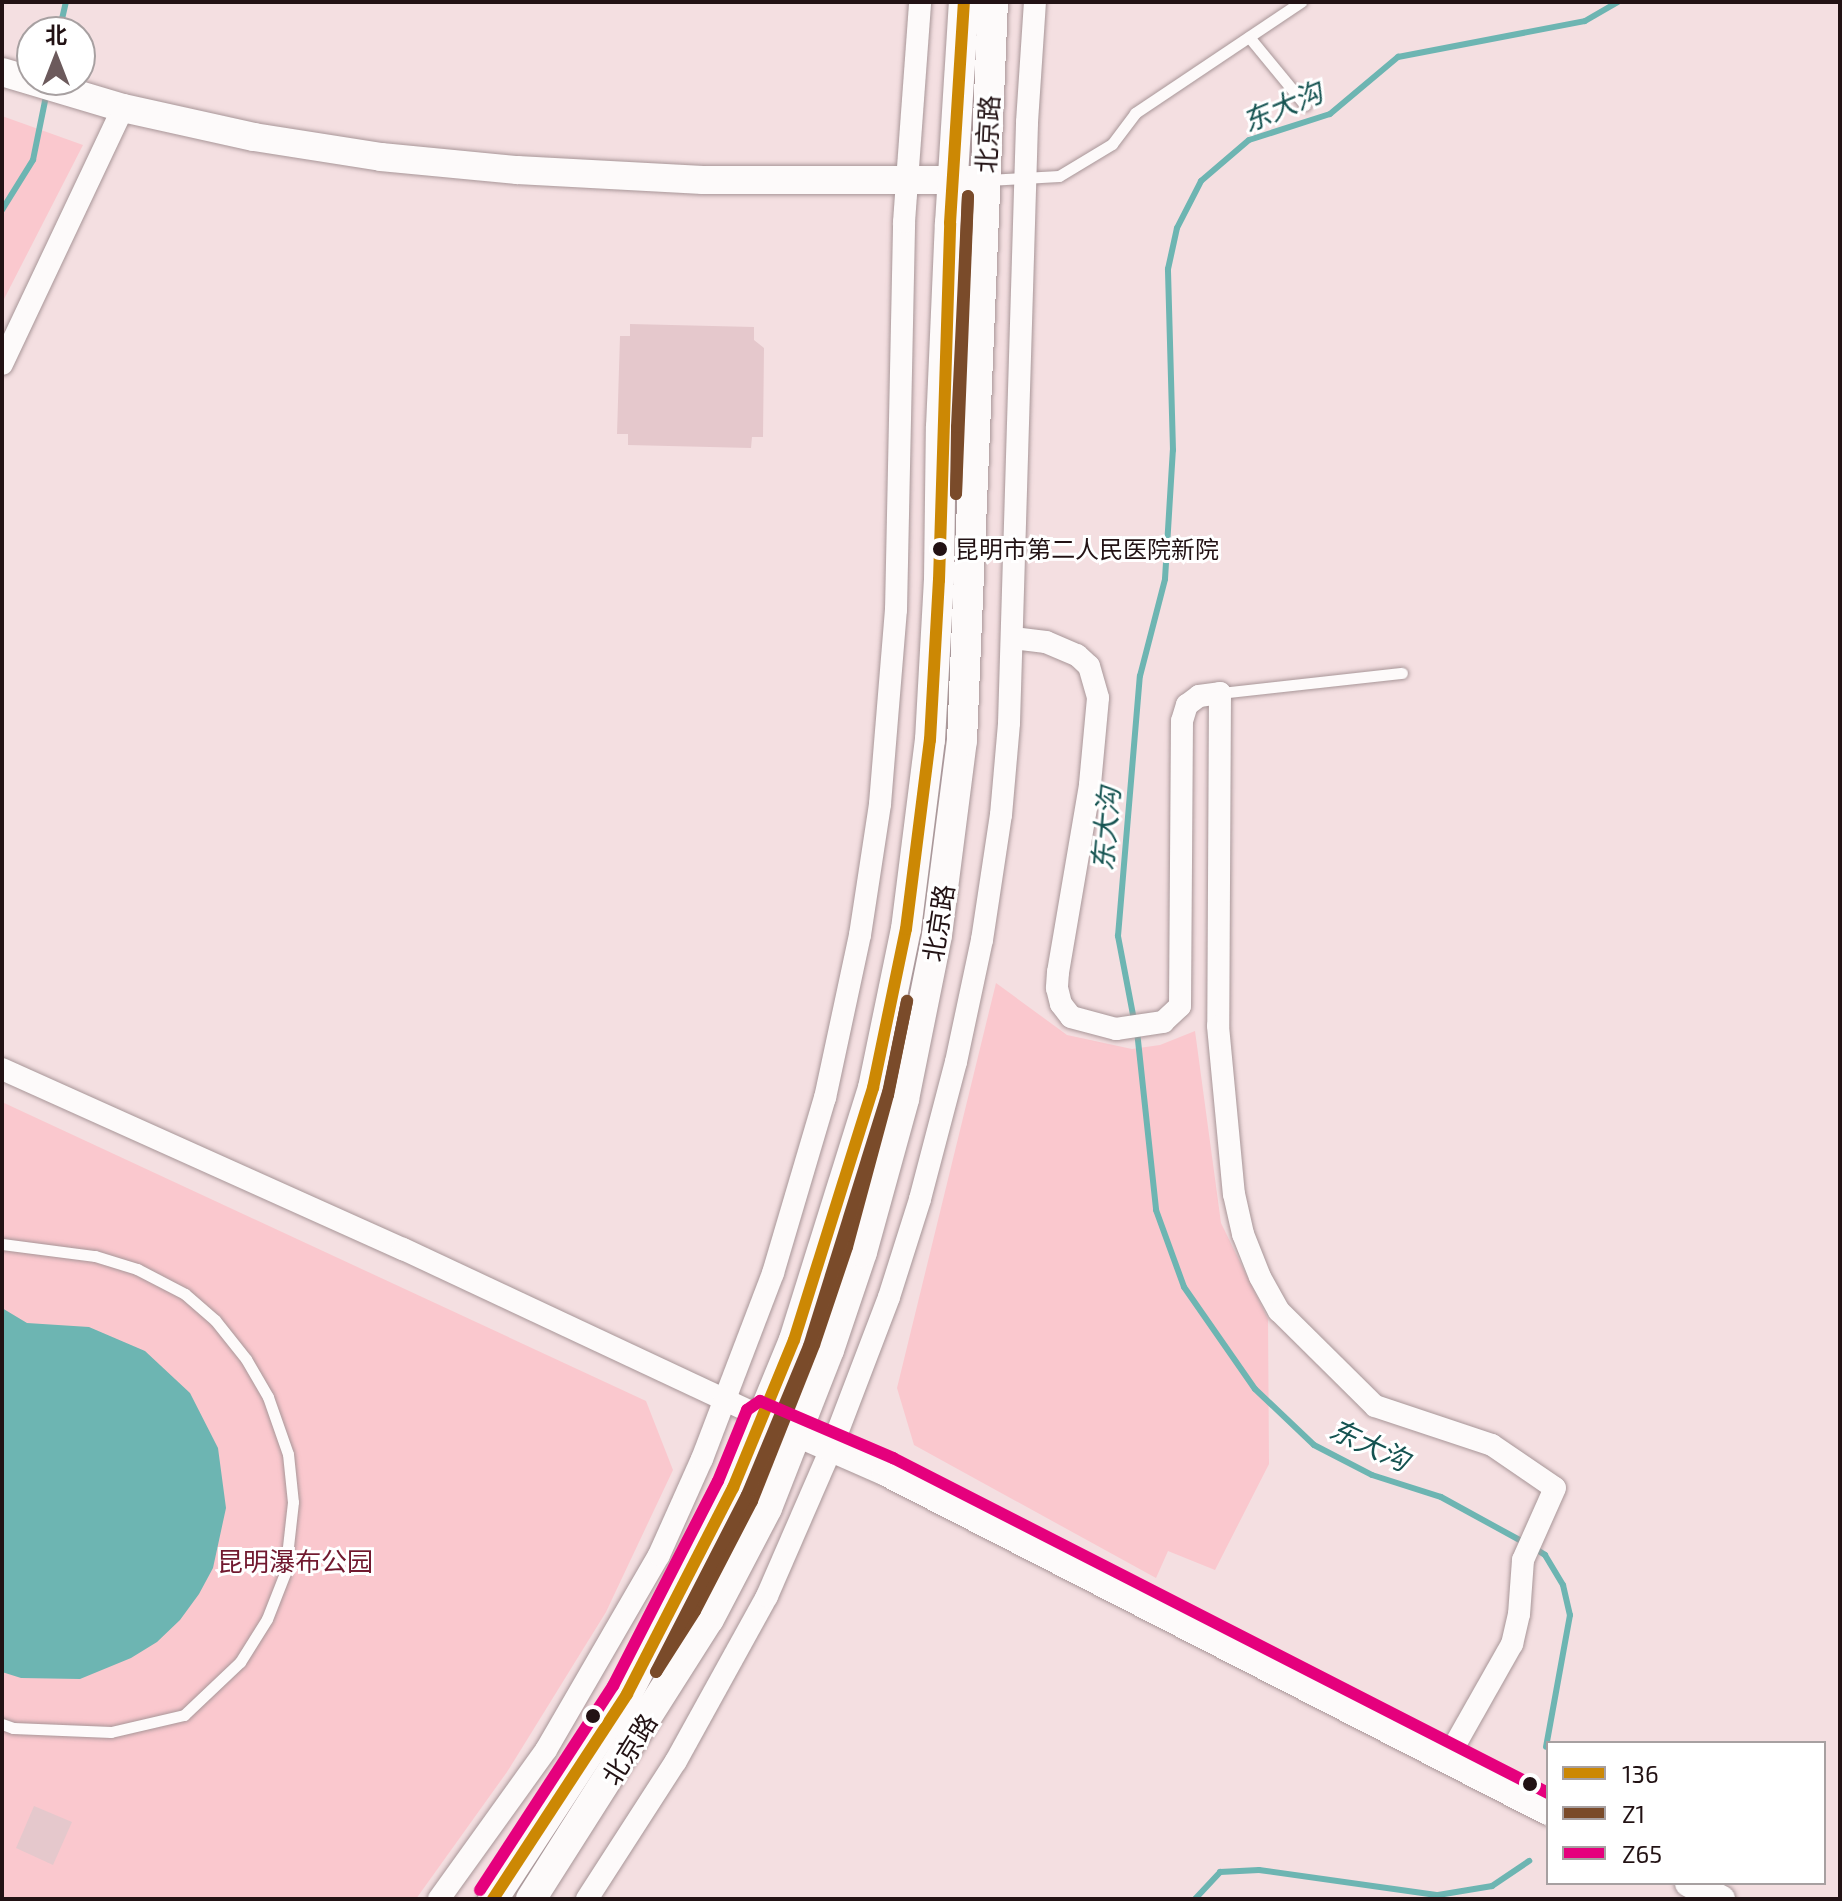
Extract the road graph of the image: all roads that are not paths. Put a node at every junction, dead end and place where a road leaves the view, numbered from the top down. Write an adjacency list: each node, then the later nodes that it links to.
1 (920, 2): 11 (street)
2 (964, 2): 12 (main road, 北京路)
3 (993, 2): 13 (main road, 北京路)
4 (1035, 2): 10 (street)
5 (1301, 2): 6 (lane)
6 (1249, 37): 8 (lane); 10 (lane)
7 (8, 74): 9 (street)
8 (1305, 105)
9 (123, 108): 11 (street); 14 (street)
10 (1025, 179): 13 (lane); 15 (street)
11 (906, 180): 12 (street); 20 (street)
12 (952, 180): 13 (street); 21 (main road, 北京路)
13 (985, 180): 22 (main road, 北京路)
14 (2, 364)
15 (1013, 638): 17 (street); 23 (street)
16 (1402, 673): 17 (lane)
17 (1220, 693): 25 (street)
18 (2, 1069): 20 (street)
19 (2, 1244): 24 (lane)
20 (723, 1403): 21 (street); 28 (street)
21 (761, 1417): 22 (street); 29 (main road, 北京路)
22 (795, 1433): 23 (street); 30 (main road, 北京路)
23 (831, 1449): 25 (street); 31 (street)
24 (2, 1724)
25 (1447, 1759): 26 (street)
26 (1546, 1810)
27 (1693, 1885): 32 (street)
28 (439, 1899)
29 (493, 1899)
30 (531, 1899)
31 (587, 1899)
32 (1721, 1899)

